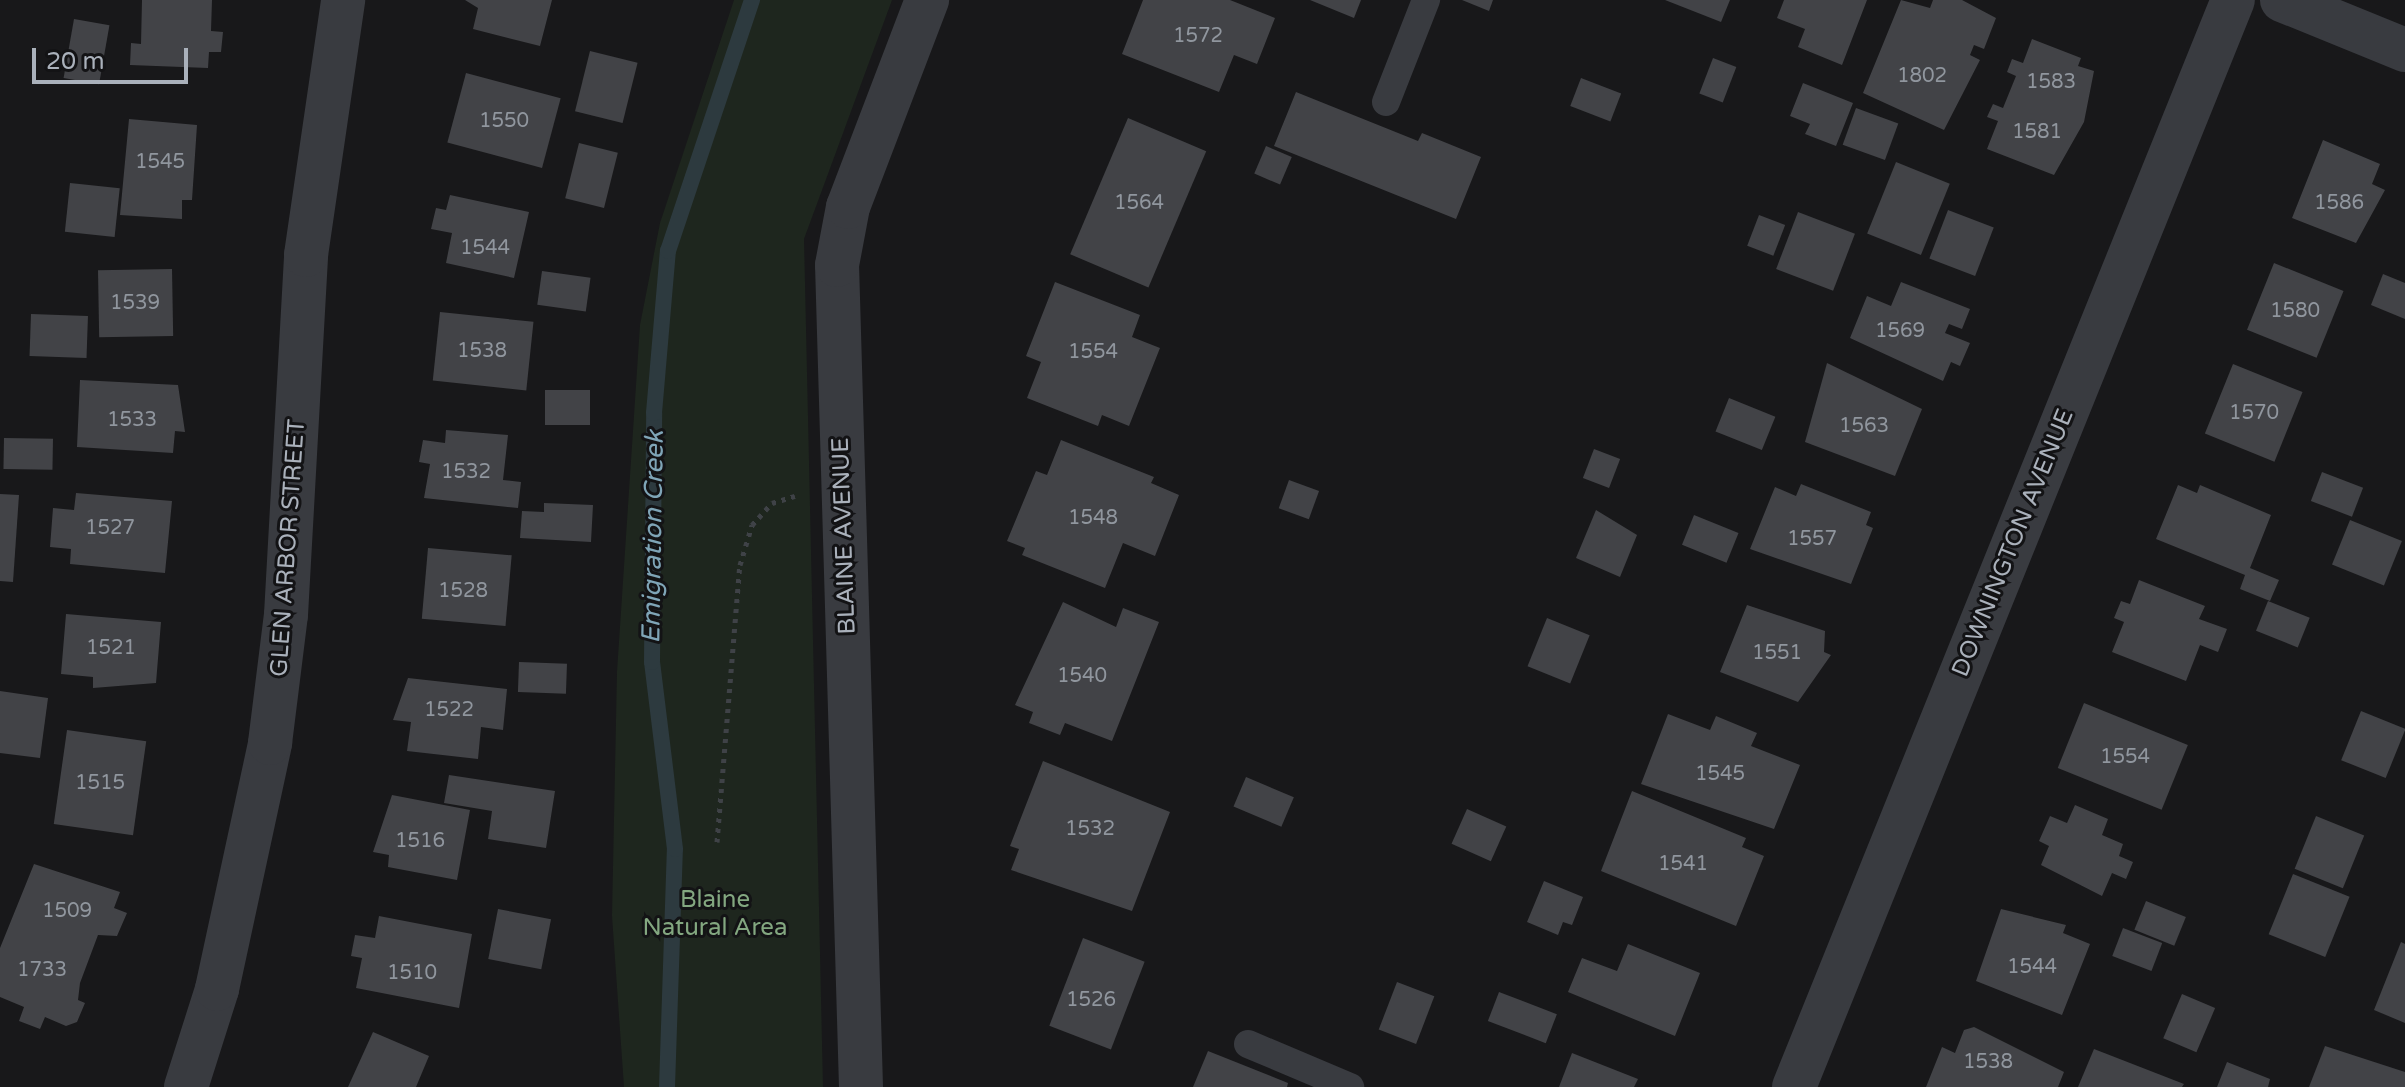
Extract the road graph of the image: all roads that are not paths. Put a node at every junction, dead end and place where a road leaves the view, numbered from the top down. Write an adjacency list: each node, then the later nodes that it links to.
1 (343, 0): 9 (street, GLEN ARBOR STREET)
2 (927, 0): 10 (street, BLAINE AVENUE)
3 (1426, 0): 7 (lane)
4 (2233, 0): 12 (street, DOWNINGTON AVENUE)
5 (2282, 0): 6 (street)
6 (2405, 50)
7 (1386, 102)
8 (1248, 1044): 11 (lane)
9 (186, 1087)
10 (861, 1087)
11 (1350, 1087)
12 (1794, 1087)

